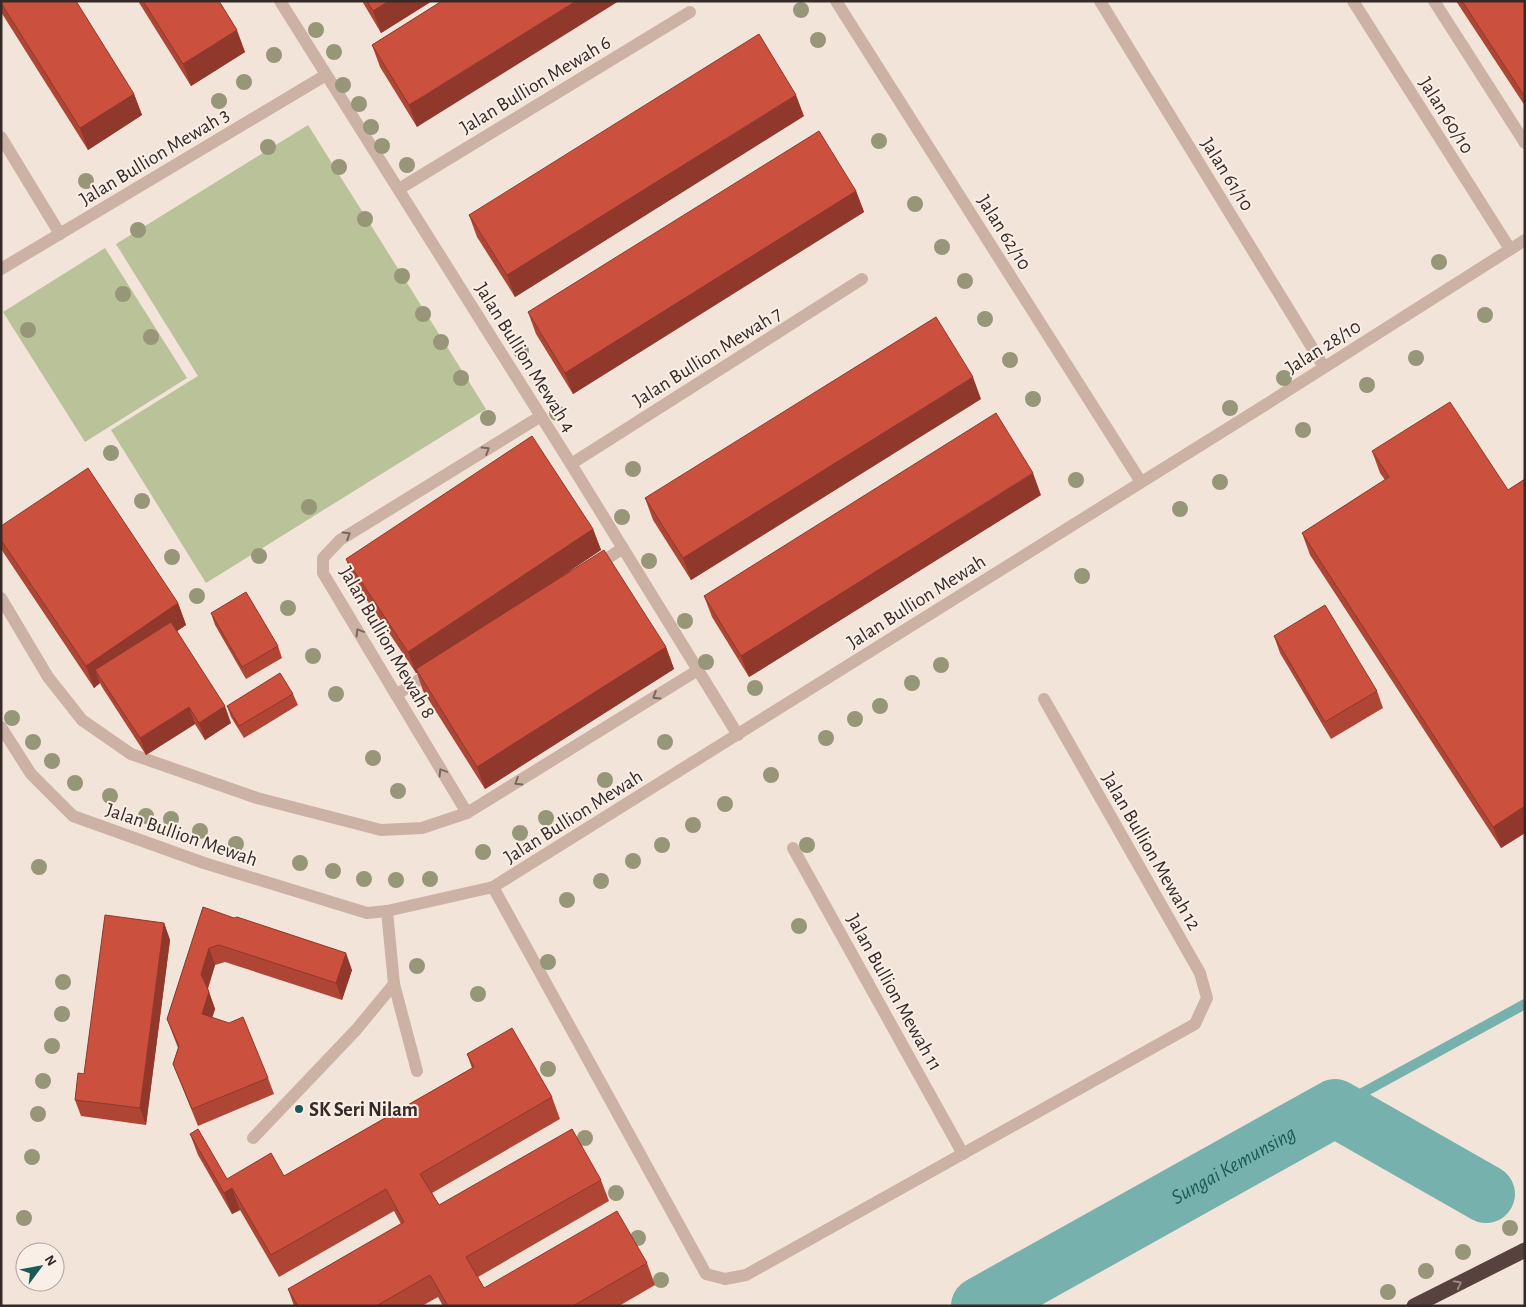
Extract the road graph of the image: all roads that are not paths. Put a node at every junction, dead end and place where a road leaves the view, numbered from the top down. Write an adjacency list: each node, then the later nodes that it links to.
1 (280, 1): 7 (street, Jalan Bullion Mewah 4)
2 (836, 1): 19 (street, Jalan 62/10)
3 (1100, 1): 16 (street, Jalan 61/10)
4 (1353, 1): 13 (street, Jalan 60/10)
5 (1434, 1): 9 (street)
6 (690, 12): 10 (street, Jalan Bullion Mewah 6)
7 (326, 76): 10 (street, Jalan Bullion Mewah 4); 11 (street, Jalan Bullion Mewah 3)
8 (1, 137): 11 (street)
9 (1525, 143)
10 (399, 189): 17 (street, Jalan Bullion Mewah 4)
11 (60, 234): 14 (street, Jalan Bullion Mewah 3)
12 (1525, 240): 13 (street, Jalan 28/10)
13 (1510, 250): 16 (street, Jalan 28/10)
14 (1, 269)
15 (862, 279): 18 (street, Jalan Bullion Mewah 7)
16 (1324, 367): 19 (street, Jalan 28/10)
17 (541, 416): 18 (street, Jalan Bullion Mewah 4); 25 (street, Jalan Bullion Mewah 8, one-way to 17)
18 (571, 464): 20 (street, Jalan Bullion Mewah 4)
19 (1141, 482): 28 (street, Jalan Bullion Mewah)
20 (623, 548): 21 (street); 24 (street, Jalan Bullion Mewah 4)
21 (582, 574)
22 (1, 598): 29 (street)
23 (444, 663): 25 (street)
24 (698, 670): 28 (street, Jalan Bullion Mewah 4); 29 (street, one-way to 29)
25 (396, 695): 29 (street, Jalan Bullion Mewah 8, one-way to 25)
26 (1044, 699): 36 (street, Jalan Bullion Mewah 12)
27 (1, 727): 32 (street, Jalan Bullion Mewah)
28 (738, 734): 31 (street, Jalan Bullion Mewah)
29 (468, 813)
30 (793, 848): 36 (street, Jalan Bullion Mewah 11)
31 (492, 888): 32 (street, Jalan Bullion Mewah); 36 (street)
32 (387, 911): 33 (street)
33 (394, 984): 34 (street); 35 (street)
34 (417, 1070)
35 (253, 1138)
36 (964, 1154)
37 (1525, 1250): 38 (highway, one-way to 37)
38 (1414, 1306)

